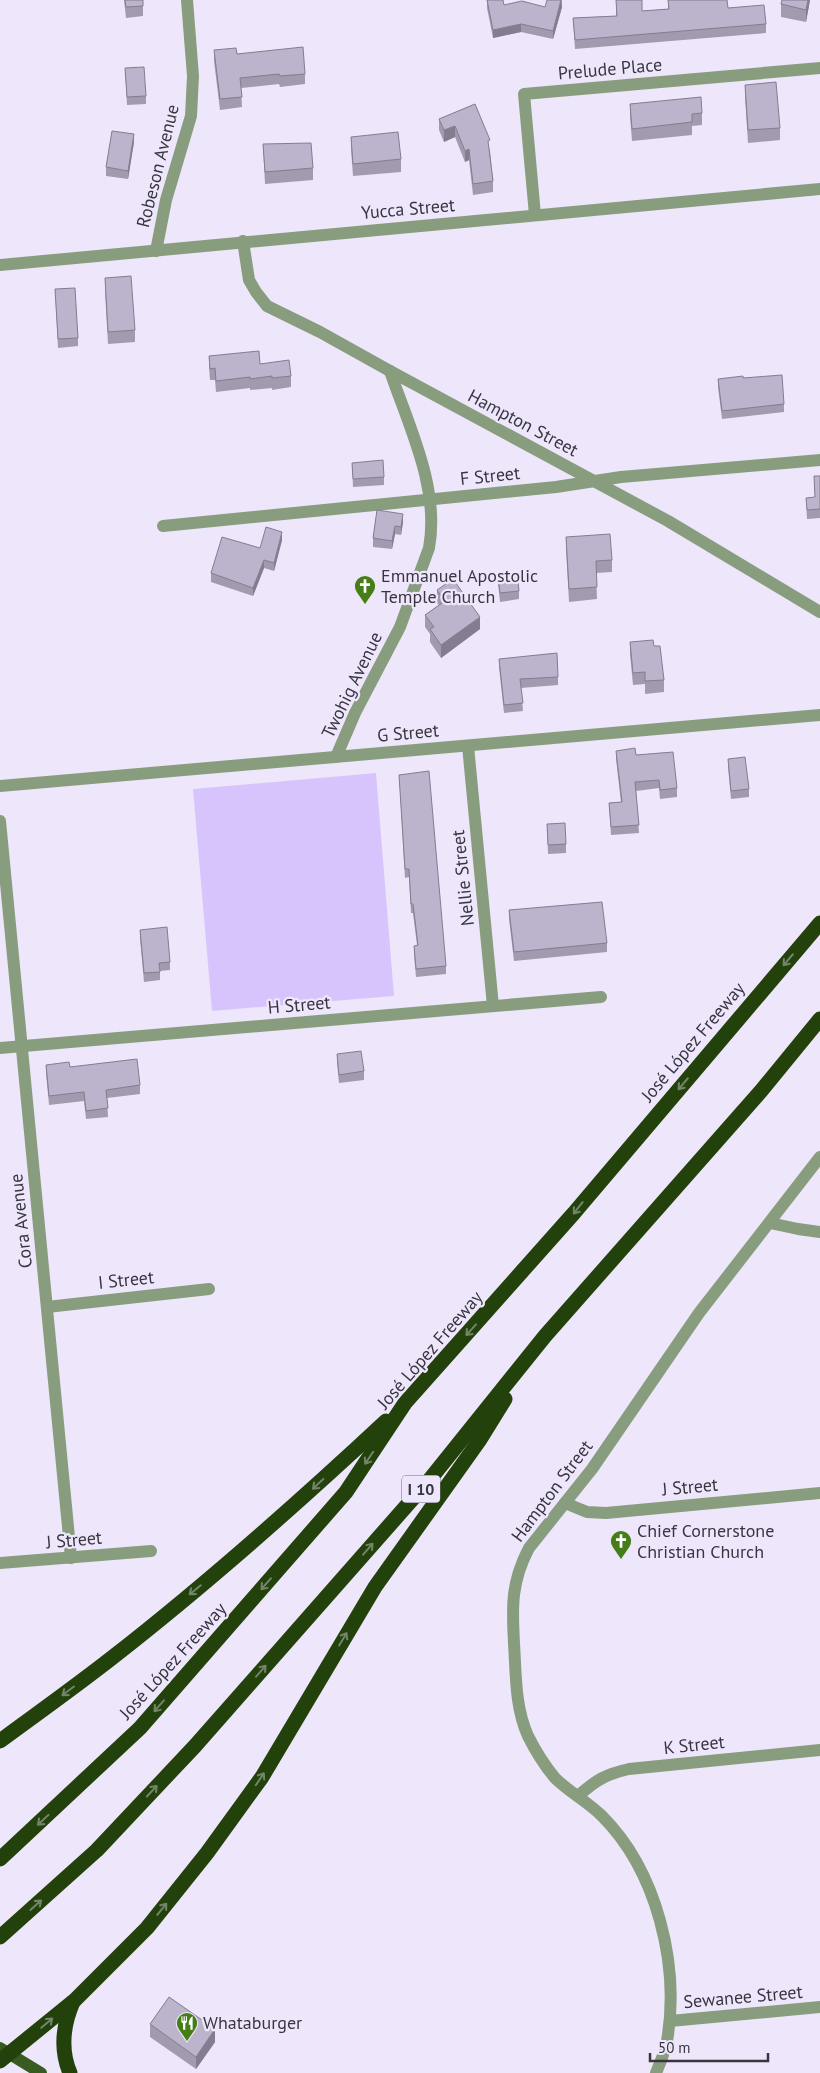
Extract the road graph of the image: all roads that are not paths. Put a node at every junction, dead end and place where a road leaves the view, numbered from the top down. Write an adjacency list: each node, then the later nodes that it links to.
1 (187, 0): 6 (street, Robeson Avenue)
2 (820, 68): 4 (street, Prelude Place)
3 (820, 189): 4 (street, Yucca Street)
4 (535, 215): 5 (street, Yucca Street)
5 (243, 241): 6 (street, Yucca Street); 8 (street, Hampton Street)
6 (156, 251): 7 (street, Yucca Street)
7 (0, 265)
8 (390, 372): 10 (street, Hampton Street); 11 (street, Twohig Avenue)
9 (820, 460): 10 (street, F Street)
10 (594, 481): 11 (street, F Street); 13 (street, Hampton Street)
11 (430, 499): 12 (street, F Street); 16 (street, Twohig Avenue)
12 (163, 526)
13 (820, 612)
14 (820, 715): 15 (street, G Street)
15 (468, 746): 16 (street, G Street); 21 (street, Nellie Street)
16 (336, 757): 17 (street, G Street)
17 (0, 786)
18 (0, 821): 23 (street, Cora Avenue)
19 (820, 923): 31 (highway, José López Freeway, one-way to 31)
20 (602, 997): 21 (street, H Street)
21 (493, 1006): 23 (street, H Street)
22 (820, 1019): 30 (highway, I 10)
23 (21, 1047): 24 (street, H Street); 29 (street, Cora Avenue)
24 (0, 1048)
25 (820, 1157): 26 (street, Hampton Street)
26 (770, 1222): 27 (street); 33 (street, Hampton Street)
27 (820, 1232)
28 (209, 1289): 29 (street, I Street)
29 (47, 1307): 35 (street, Cora Avenue)
30 (532, 1352): 41 (highway, I 10, one-way to 30); 42 (highway, one-way to 30)
31 (405, 1403): 37 (highway, one-way to 37); 40 (highway, José López Freeway, one-way to 40)
32 (820, 1493): 33 (street, J Street)
33 (565, 1503): 39 (street, Hampton Street)
34 (151, 1551): 35 (street, J Street)
35 (71, 1558): 36 (street, J Street)
36 (0, 1563)
37 (0, 1741)
38 (820, 1750): 39 (street, K Street)
39 (578, 1796): 44 (street, Hampton Street)
40 (0, 1859)
41 (0, 1938)
42 (74, 2000): 45 (highway, one-way to 42); 47 (highway)
43 (820, 2008): 44 (street, Sewanee Street)
44 (670, 2021): 48 (street, Hampton Street)
45 (3, 2054): 46 (main road)
46 (41, 2073)
47 (70, 2073)
48 (656, 2073)

